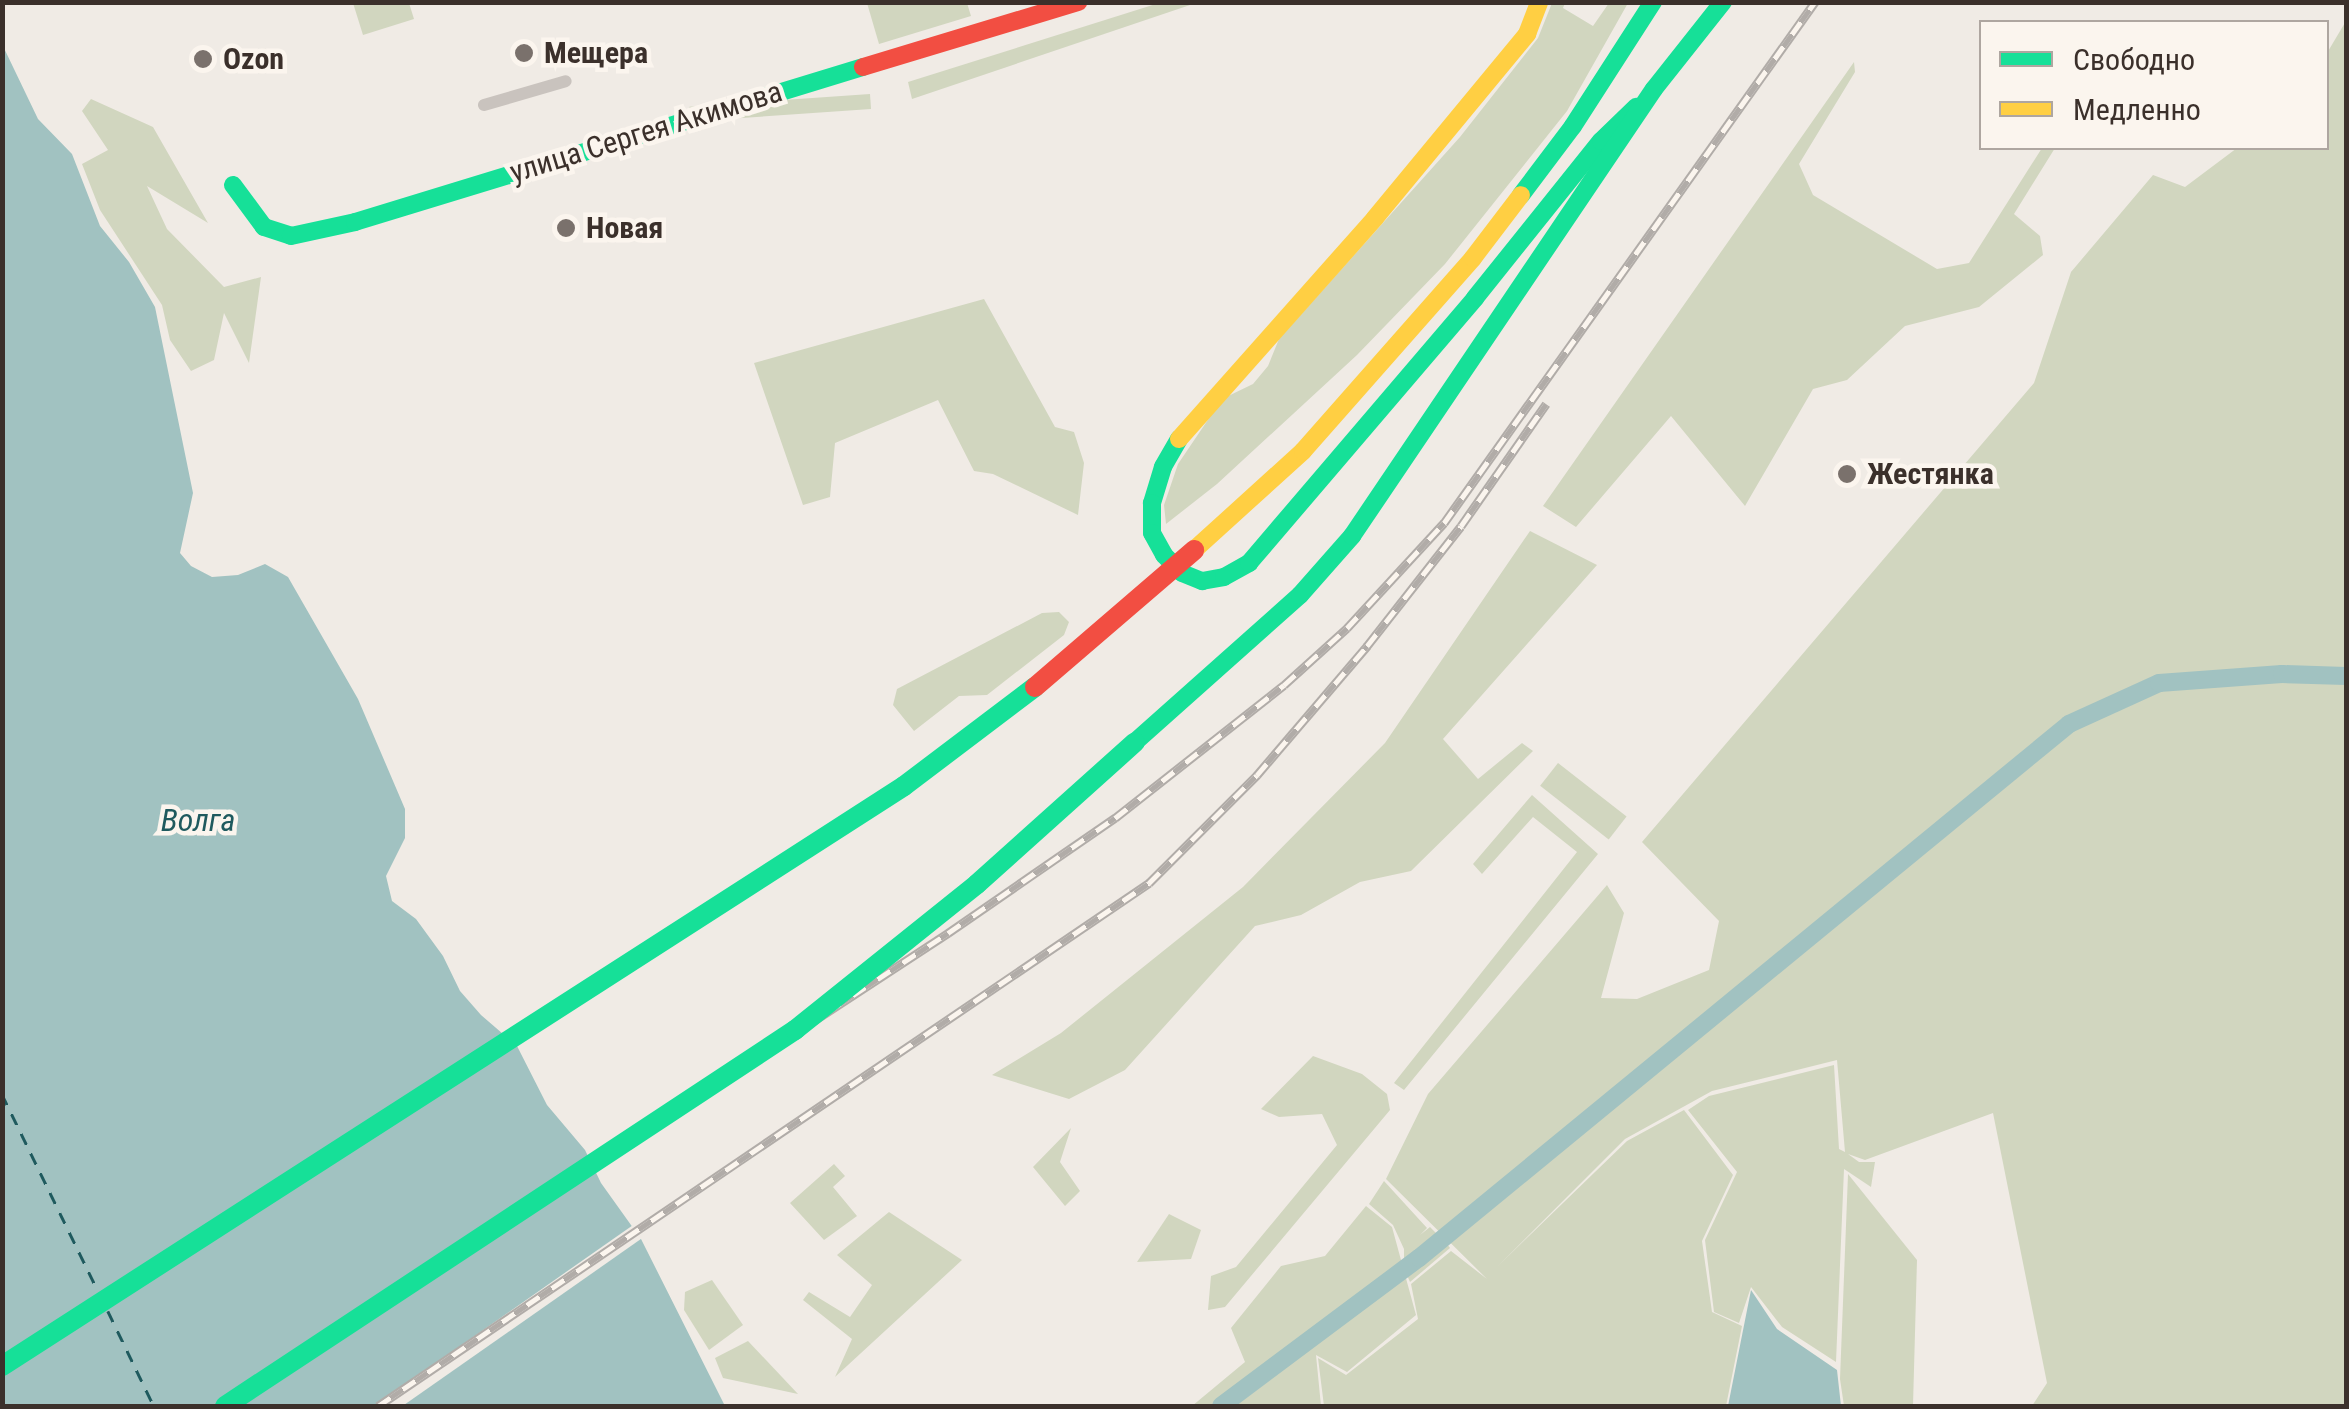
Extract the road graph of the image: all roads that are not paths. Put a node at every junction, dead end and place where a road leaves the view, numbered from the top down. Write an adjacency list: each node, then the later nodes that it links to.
1 (1078, 2): 8 (main road, улица Сергея Акимова)
2 (1539, 2): 6 (main road)
3 (1652, 2): 9 (main road, bridge)
4 (1723, 2): 6 (main road)
5 (566, 81): 7 (street)
6 (1654, 89): 10 (main road, bridge)
7 (484, 106)
8 (233, 184)
9 (2, 1366)
10 (225, 1406)

